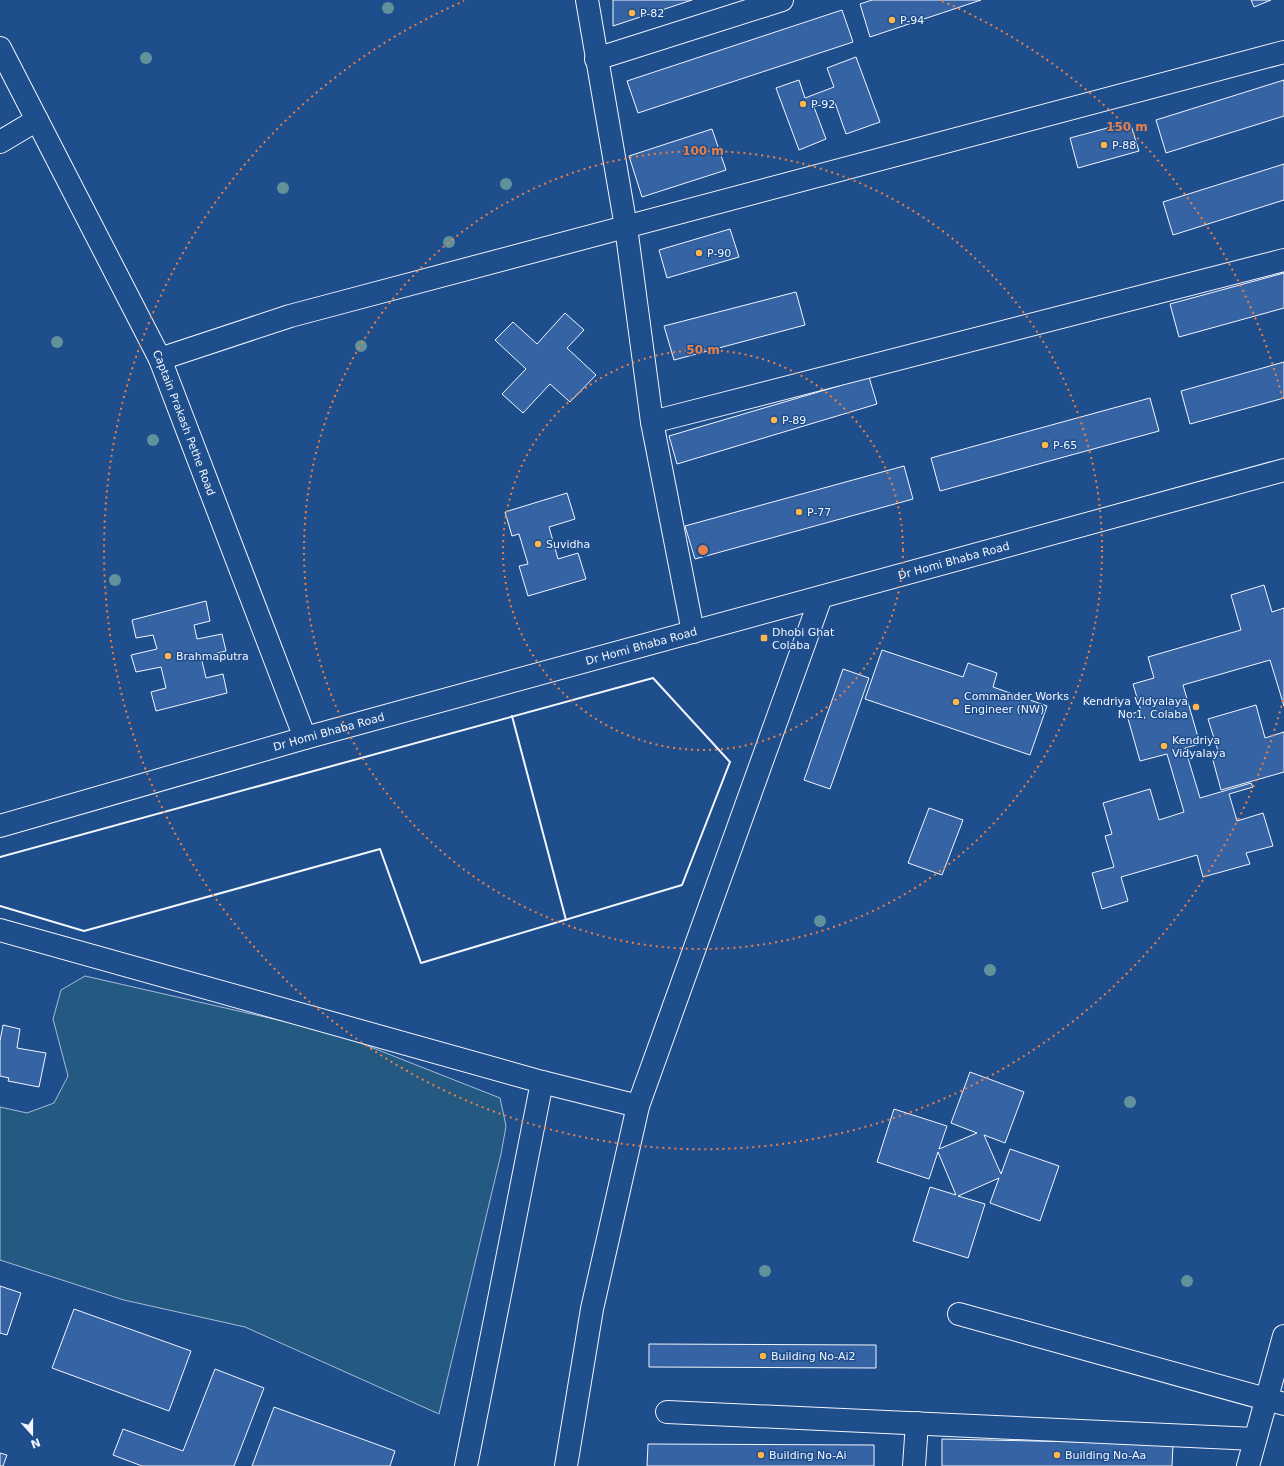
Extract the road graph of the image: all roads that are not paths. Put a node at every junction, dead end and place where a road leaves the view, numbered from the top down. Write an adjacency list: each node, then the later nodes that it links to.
1 (586, 0): 5 (street)
2 (782, 0): 5 (street)
3 (0, 48): 6 (street, Captain Prakash Pethe Road)
4 (1284, 52): 8 (street)
5 (596, 59): 8 (street)
6 (37, 120): 7 (street); 10 (street, Captain Prakash Pethe Road)
7 (0, 142)
8 (626, 227): 10 (street); 11 (street)
9 (1284, 260): 11 (street)
10 (160, 359): 15 (street, Captain Prakash Pethe Road)
11 (652, 422): 14 (street)
12 (1284, 470): 13 (street, Dr Homi Bhaba Road)
13 (821, 597): 14 (street, Dr Homi Bhaba Road); 19 (street)
14 (693, 632): 15 (street, Dr Homi Bhaba Road)
15 (305, 738): 16 (street, Dr Homi Bhaba Road)
16 (0, 826)
17 (0, 930): 18 (street)
18 (542, 1082): 19 (street); 26 (street)
19 (638, 1106): 27 (street)
20 (959, 1314): 22 (street)
21 (1284, 1336): 22 (street)
22 (1275, 1402): 25 (street)
23 (667, 1412): 24 (street)
24 (917, 1422): 25 (street); 28 (street)
25 (1255, 1439): 29 (street)
26 (466, 1466)
27 (566, 1466)
28 (914, 1466)
29 (1248, 1466)

